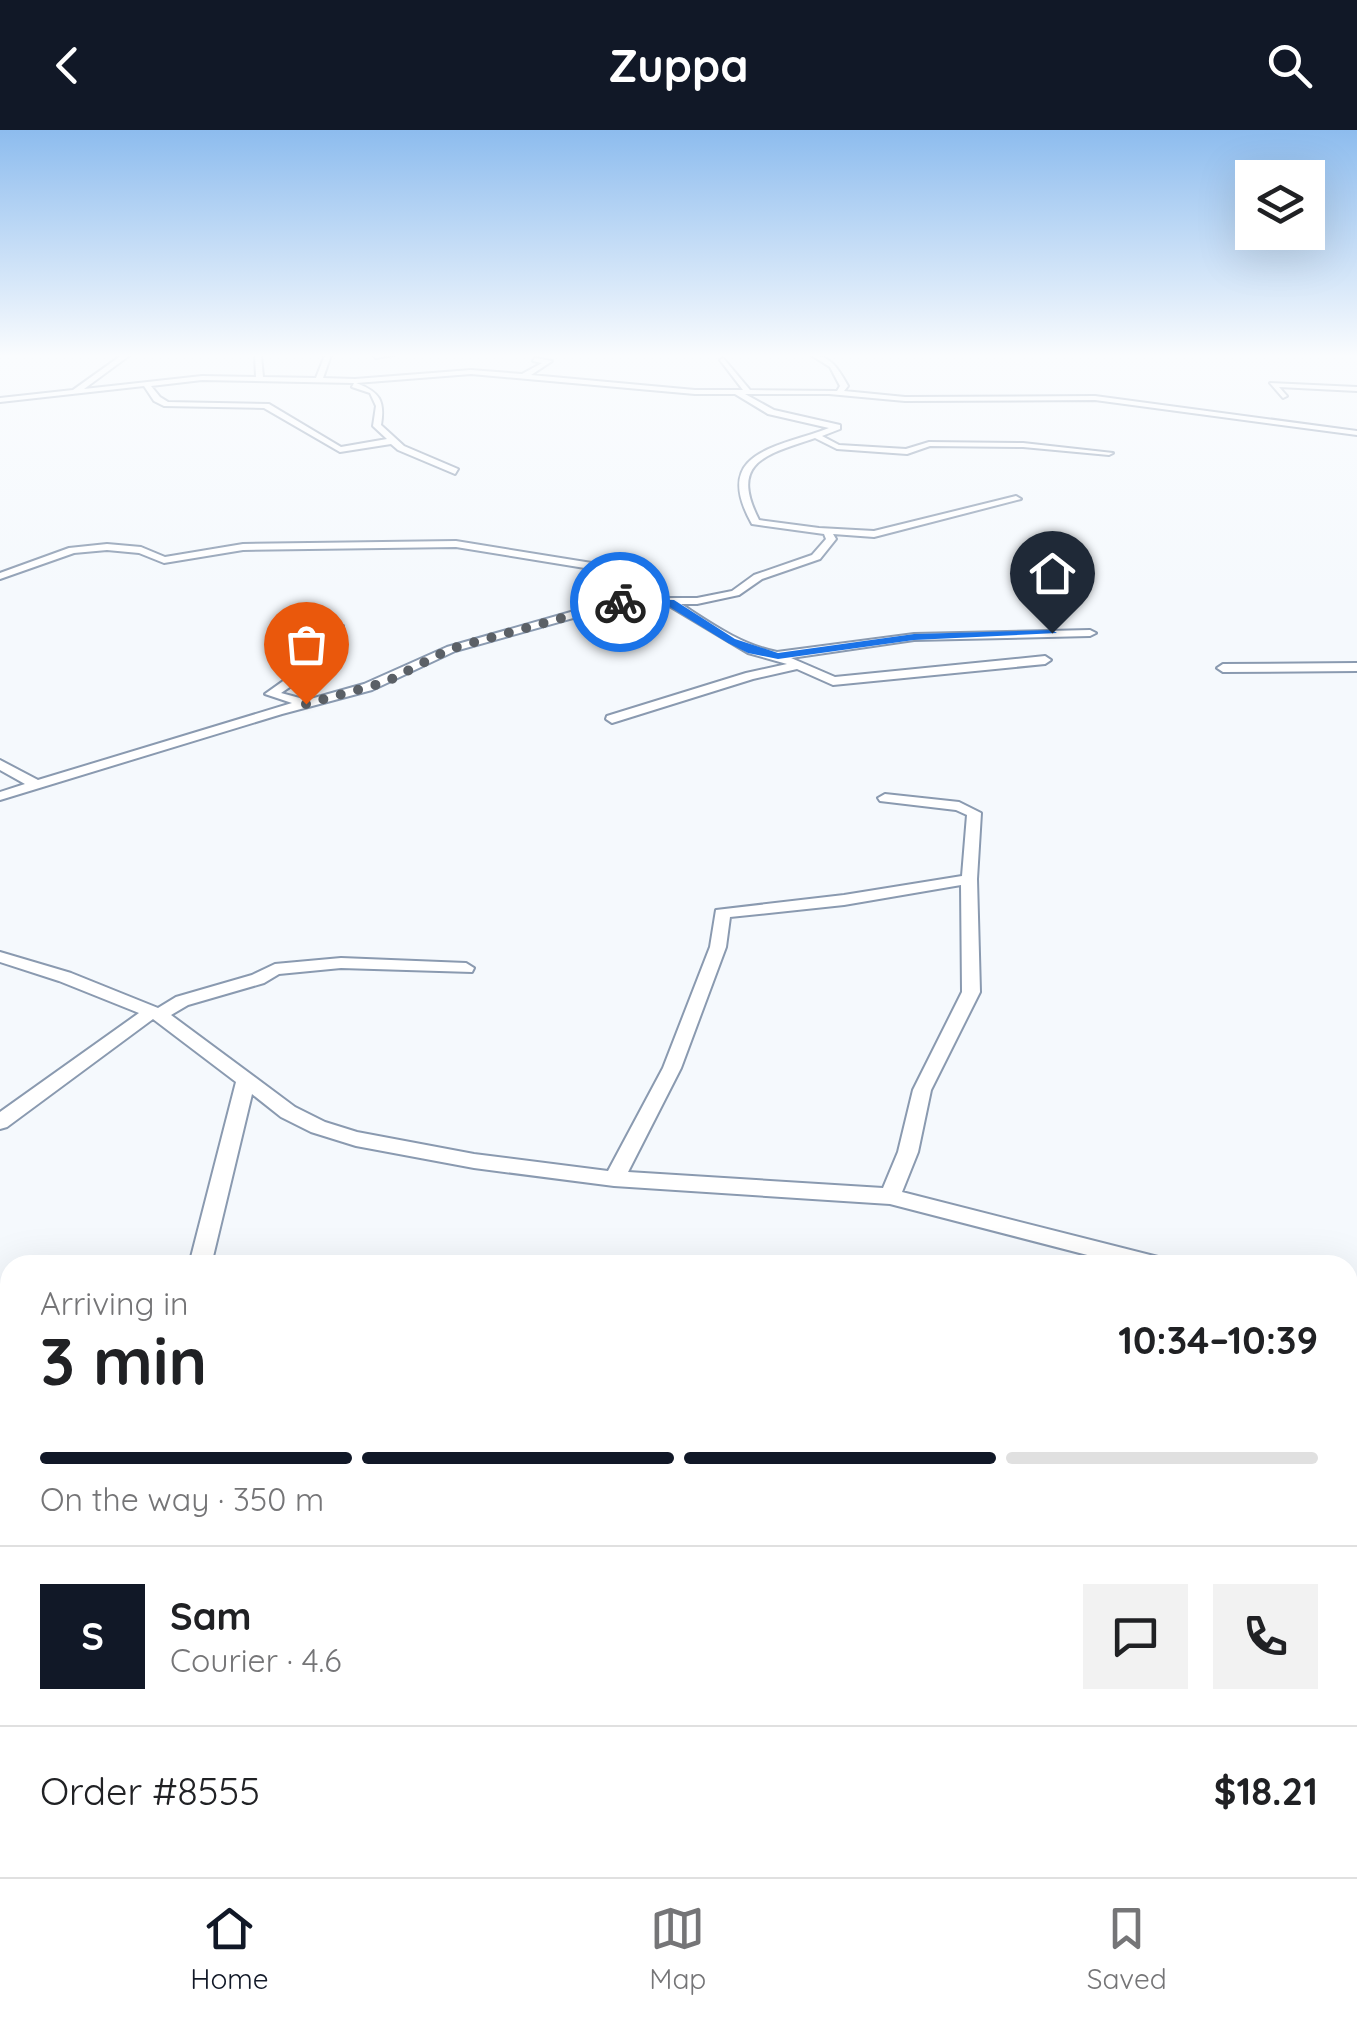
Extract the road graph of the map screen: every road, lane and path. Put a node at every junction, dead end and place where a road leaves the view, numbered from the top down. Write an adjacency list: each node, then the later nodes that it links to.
1 (317, 437): 5 (street)
2 (387, 437): 5 (street)
3 (810, 437): 9 (street)
4 (817, 437): 6 (street)
5 (392, 442): 7 (street)
6 (1108, 453)
7 (455, 471)
8 (1016, 499): 9 (street)
9 (822, 530): 11 (street)
10 (0, 576): 12 (street)
11 (670, 602): 12 (street); 15 (street)
12 (597, 608): 20 (street)
13 (337, 626): 20 (street)
14 (1090, 633): 15 (street)
15 (778, 656): 17 (street)
16 (1045, 660): 17 (street)
17 (796, 666): 21 (street)
18 (1357, 667): 19 (street)
19 (1222, 668)
20 (306, 704): 23 (street)
21 (612, 719)
22 (0, 764): 23 (street)
23 (38, 786): 24 (street)
24 (0, 796)
25 (884, 798): 26 (street)
26 (969, 879): 32 (street); 33 (street)
27 (0, 957): 29 (street)
28 (466, 968): 29 (street)
29 (155, 1014): 30 (street); 31 (street)
30 (246, 1078): 32 (street); 34 (street)
31 (0, 1122)
32 (614, 1179): 33 (street)
33 (890, 1196): 35 (street)
34 (202, 1255)
35 (1119, 1255)

